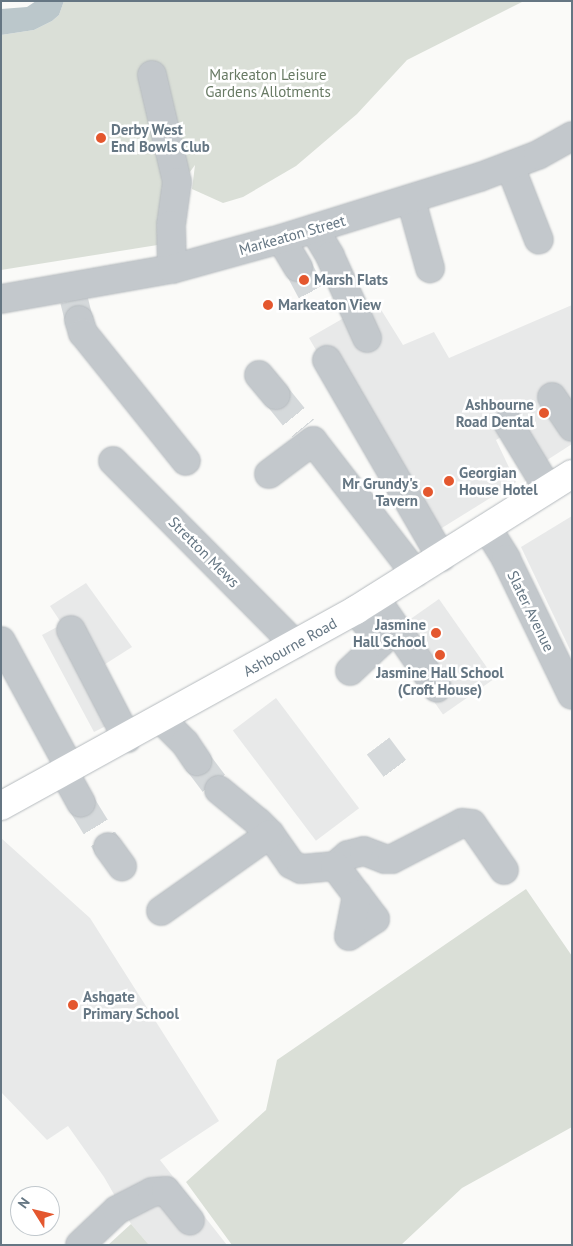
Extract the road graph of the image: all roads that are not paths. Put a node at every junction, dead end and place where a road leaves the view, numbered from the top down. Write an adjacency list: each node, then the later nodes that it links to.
1 (152, 75): 10 (street)
2 (572, 136): 3 (street, Markeaton Street)
3 (510, 166): 4 (street, Markeaton Street); 7 (street)
4 (411, 200): 5 (street, Markeaton Street); 9 (street)
5 (314, 229): 6 (street, Markeaton Street); 13 (street)
6 (281, 239): 8 (street); 10 (street, Markeaton Street)
7 (539, 240)
8 (298, 267)
9 (430, 268)
10 (172, 269): 12 (street, Markeaton Street)
11 (1, 299): 12 (street, Markeaton Street)
12 (75, 303): 19 (street)
13 (367, 338)
14 (327, 360): 24 (street)
15 (552, 397): 17 (street)
16 (508, 423): 22 (street)
17 (572, 427)
18 (113, 461): 29 (street, Stretton Mews)
19 (186, 461)
20 (270, 474): 25 (street)
21 (572, 474): 22 (main road, Ashbourne Road)
22 (548, 489): 23 (main road, Ashbourne Road)
23 (487, 528): 24 (main road, Ashbourne Road); 32 (street, Slater Avenue)
24 (441, 557): 25 (main road, Ashbourne Road)
25 (415, 573): 26 (main road, Ashbourne Road)
26 (366, 604): 29 (main road, Ashbourne Road); 30 (street); 31 (street)
27 (71, 630): 34 (street)
28 (1, 642): 36 (street)
29 (295, 644): 33 (main road, Ashbourne Road)
30 (350, 672)
31 (437, 688)
32 (572, 695)
33 (161, 719): 34 (main road, Ashbourne Road); 35 (street)
34 (127, 738): 36 (main road, Ashbourne Road)
35 (197, 761)
36 (67, 770): 38 (street); 39 (main road, Ashbourne Road)
37 (219, 790): 40 (street)
38 (81, 803)
39 (1, 806)
40 (270, 834): 41 (street); 44 (street)
41 (335, 866): 42 (street); 43 (street)
42 (504, 870)
43 (357, 896)
44 (161, 911)
45 (190, 1221): 46 (street)
46 (80, 1245)

